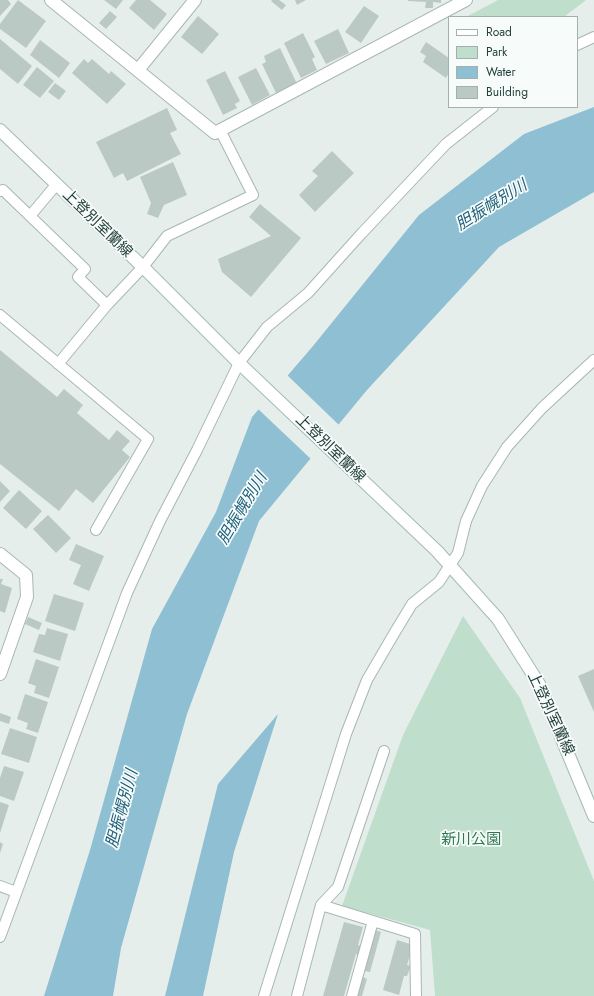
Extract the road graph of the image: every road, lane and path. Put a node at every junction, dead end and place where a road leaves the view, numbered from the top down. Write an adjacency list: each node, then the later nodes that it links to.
1 (51, 0): 4 (main road)
2 (195, 0): 7 (main road)
3 (466, 0): 10 (main road)
4 (67, 5): 7 (main road)
5 (594, 36): 6 (lane)
6 (578, 44)
7 (138, 70): 10 (main road)
8 (492, 108): 18 (lane)
9 (0, 130): 11 (main road, 上登別室蘭線)
10 (220, 130): 14 (lane)
11 (56, 185): 13 (lane); 14 (main road, 上登別室蘭線)
12 (0, 191): 13 (lane)
13 (30, 216): 15 (lane)
14 (143, 267): 15 (lane); 18 (main road, 上登別室蘭線)
15 (107, 305): 19 (lane)
16 (0, 315): 19 (lane)
17 (594, 360): 22 (lane)
18 (239, 363): 22 (main road, 上登別室蘭線); 27 (lane)
19 (58, 364): 20 (lane)
20 (96, 530)
21 (0, 554): 23 (main road)
22 (450, 565): 25 (main road, 上登別室蘭線); 31 (lane)
23 (0, 674)
24 (384, 751): 28 (lane)
25 (594, 816)
26 (0, 886): 27 (lane)
27 (16, 892): 30 (lane)
28 (321, 905): 29 (lane); 32 (lane)
29 (373, 921): 33 (lane); 34 (lane)
30 (0, 937)
31 (264, 996)
32 (297, 996)
33 (352, 996)
34 (416, 996)

